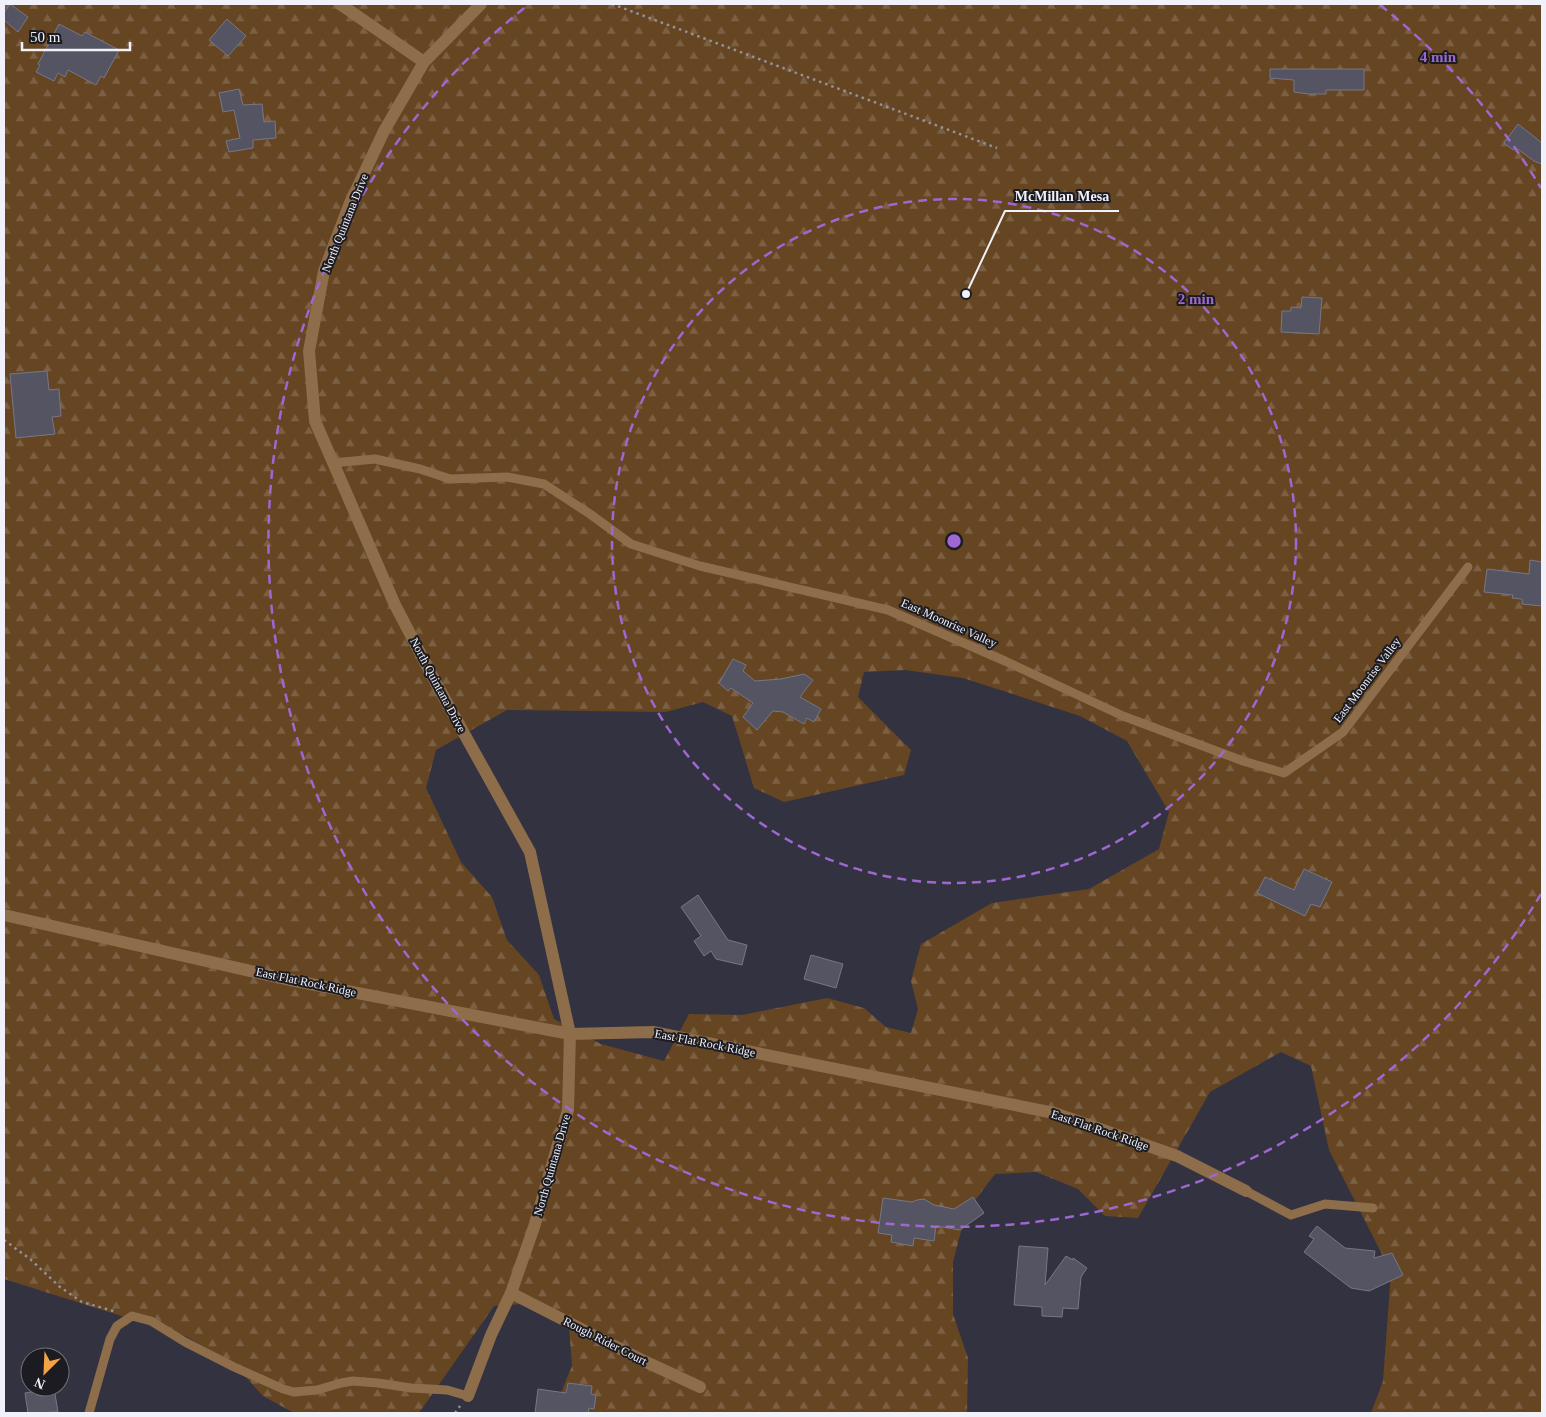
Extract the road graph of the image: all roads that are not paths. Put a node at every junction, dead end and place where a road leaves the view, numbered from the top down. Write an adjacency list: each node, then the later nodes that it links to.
1 (340, 4): 3 (street)
2 (481, 4): 3 (street, North Quintana Drive)
3 (424, 62): 4 (street, North Quintana Drive)
4 (333, 463): 5 (lane, East Moonrise Valley); 7 (street, North Quintana Drive)
5 (1468, 566)
6 (4, 915): 7 (street, East Flat Rock Ridge)
7 (570, 1034): 8 (street, East Flat Rock Ridge); 10 (street, North Quintana Drive)
8 (1246, 1191): 9 (lane)
9 (1372, 1208)
10 (511, 1293): 11 (street, Rough Rider Court); 12 (street, North Quintana Drive)
11 (700, 1387)
12 (468, 1396): 13 (lane)
13 (89, 1413)

